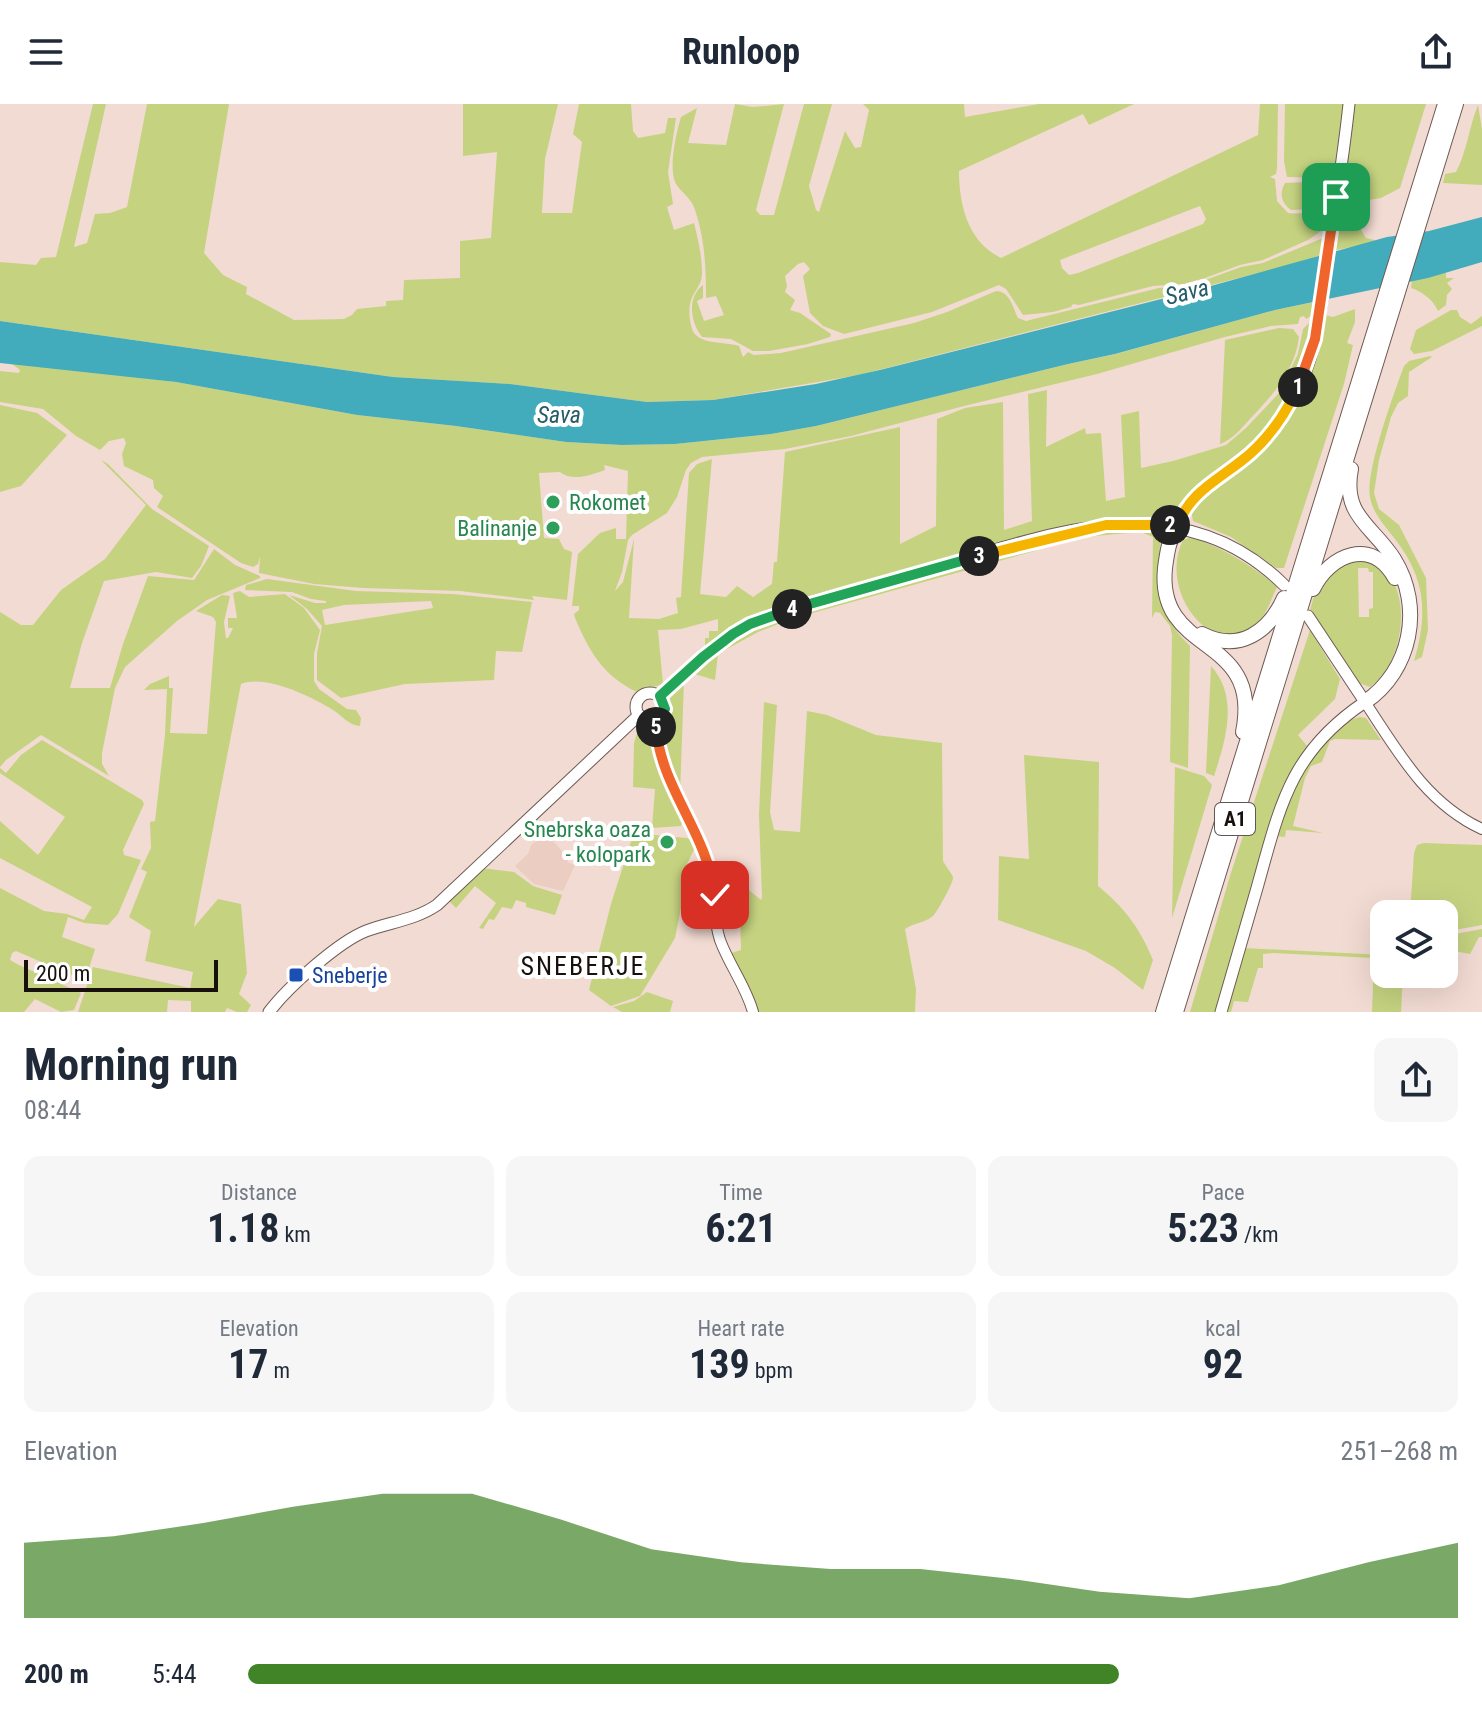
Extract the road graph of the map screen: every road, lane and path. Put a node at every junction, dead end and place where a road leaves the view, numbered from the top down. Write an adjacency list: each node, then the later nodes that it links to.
1 (1349, 104): 7 (main road)
2 (1445, 104): 4 (highway, A1)
3 (1456, 104): 4 (highway, A1)
4 (1428, 176): 5 (highway, A1)
5 (1390, 299): 6 (highway, A1); 8 (highway, A1)
6 (1371, 380): 11 (highway, A1); 13 (highway)
7 (1177, 526): 8 (highway); 9 (main road); 12 (main road); 16 (highway)
8 (1305, 551): 16 (highway, A1)
9 (1284, 585)
10 (1308, 616): 13 (main road)
11 (1295, 625): 13 (highway); 21 (highway, A1)
12 (660, 696): 14 (main road); 15 (main road)
13 (1365, 702): 17 (street); 22 (main road)
14 (639, 715): 15 (main road); 18 (main road)
15 (656, 720): 19 (street)
16 (1234, 781): 20 (highway, A1)
17 (1482, 829)
18 (269, 1012)
19 (753, 1012)
20 (1163, 1012)
21 (1176, 1012)
22 (1221, 1012)

